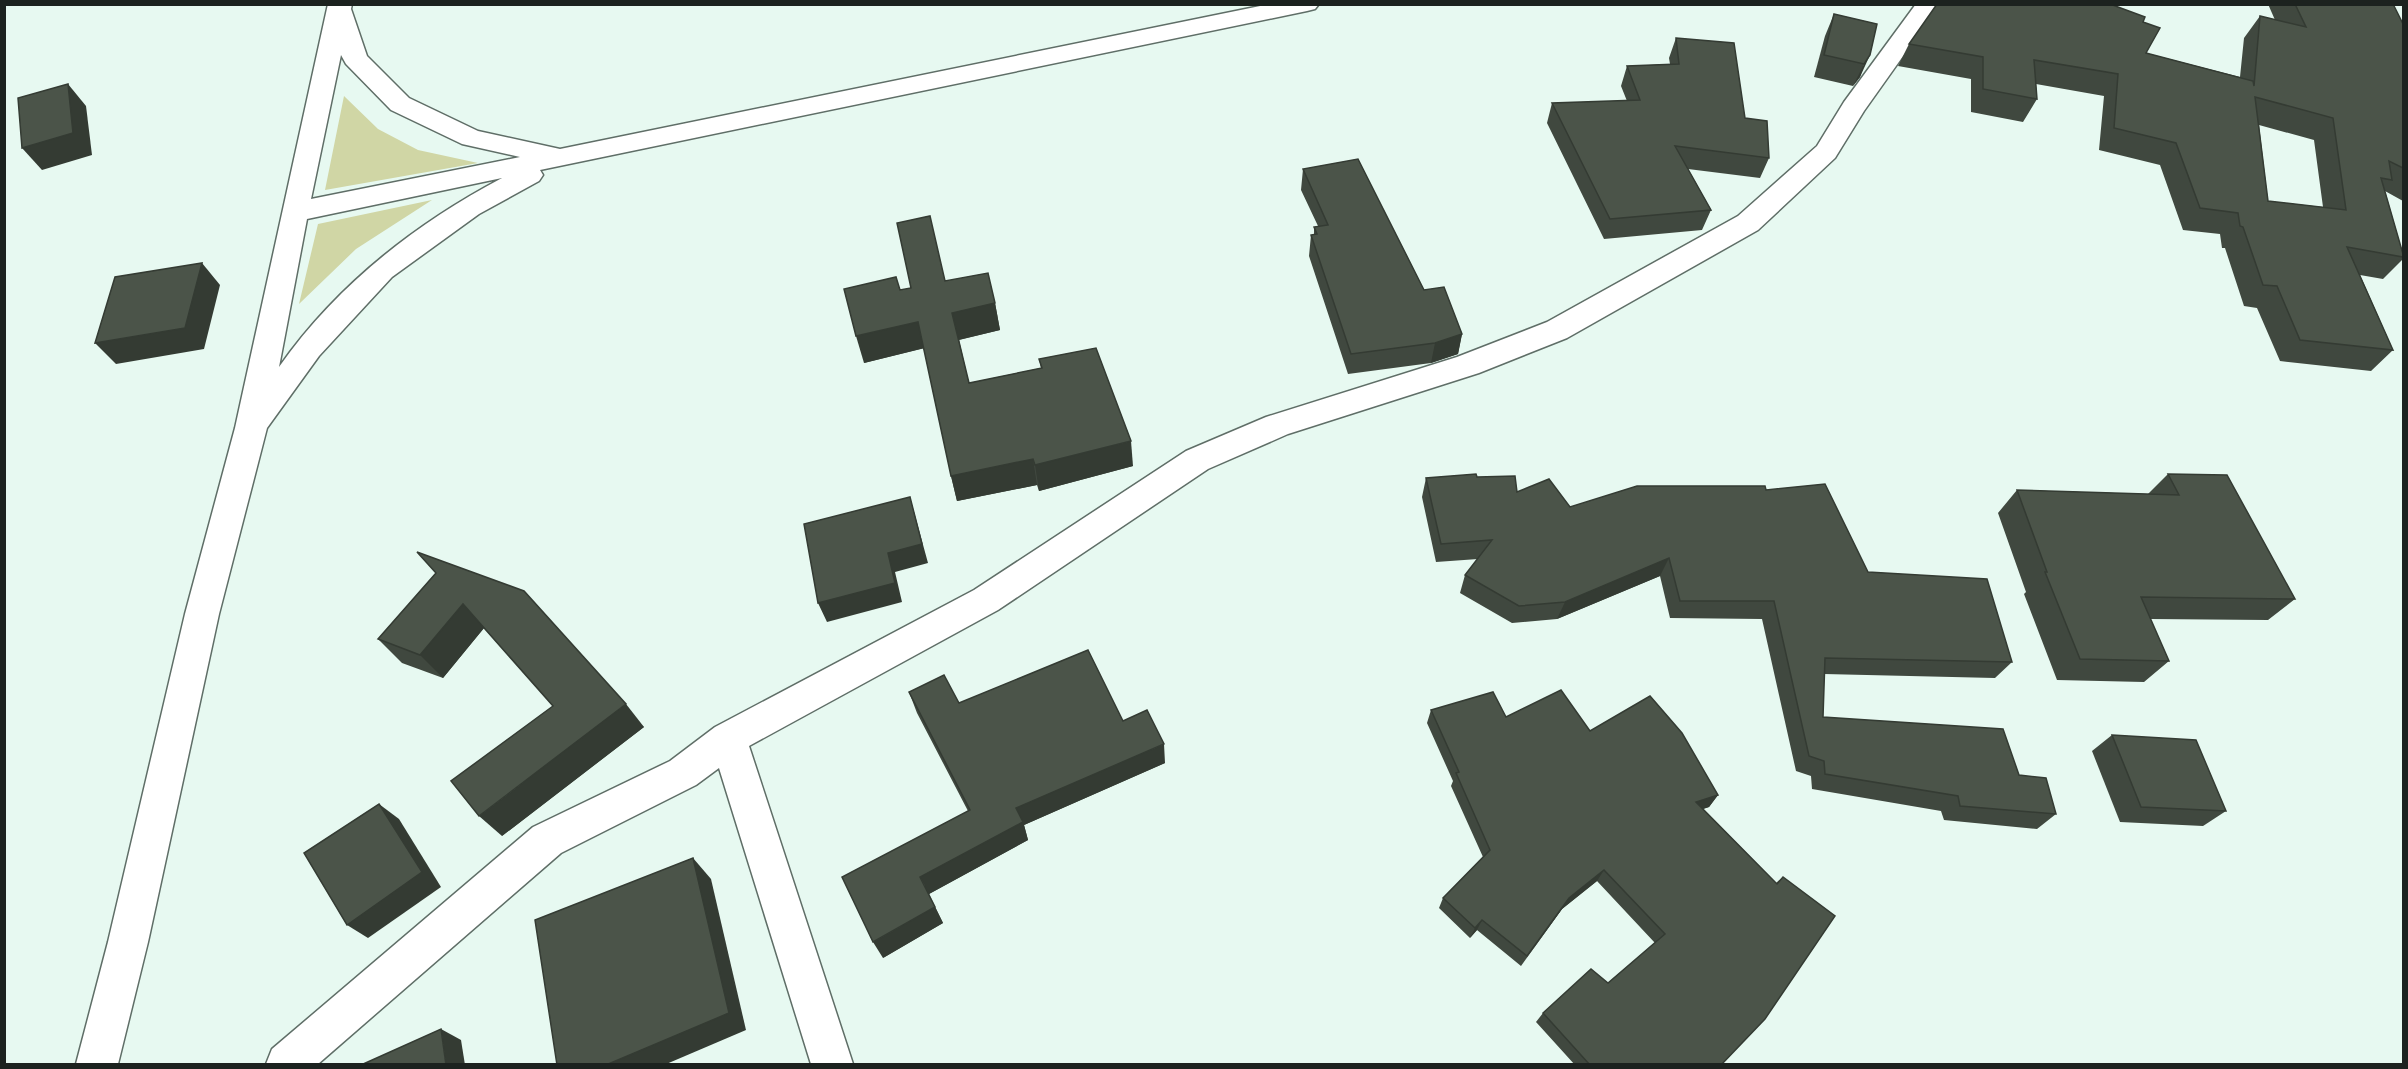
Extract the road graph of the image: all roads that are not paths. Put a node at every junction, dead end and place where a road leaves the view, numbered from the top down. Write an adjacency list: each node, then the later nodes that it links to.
1 (1307, 4): 4 (main road)
2 (1928, 4): 7 (main road)
3 (340, 6): 4 (main road); 5 (main road)
4 (564, 157): 5 (main road); 6 (main road)
5 (295, 212): 6 (main road)
6 (251, 428): 8 (main road)
7 (728, 738): 9 (main road); 10 (main road)
8 (97, 1065)
9 (286, 1065)
10 (832, 1065)

